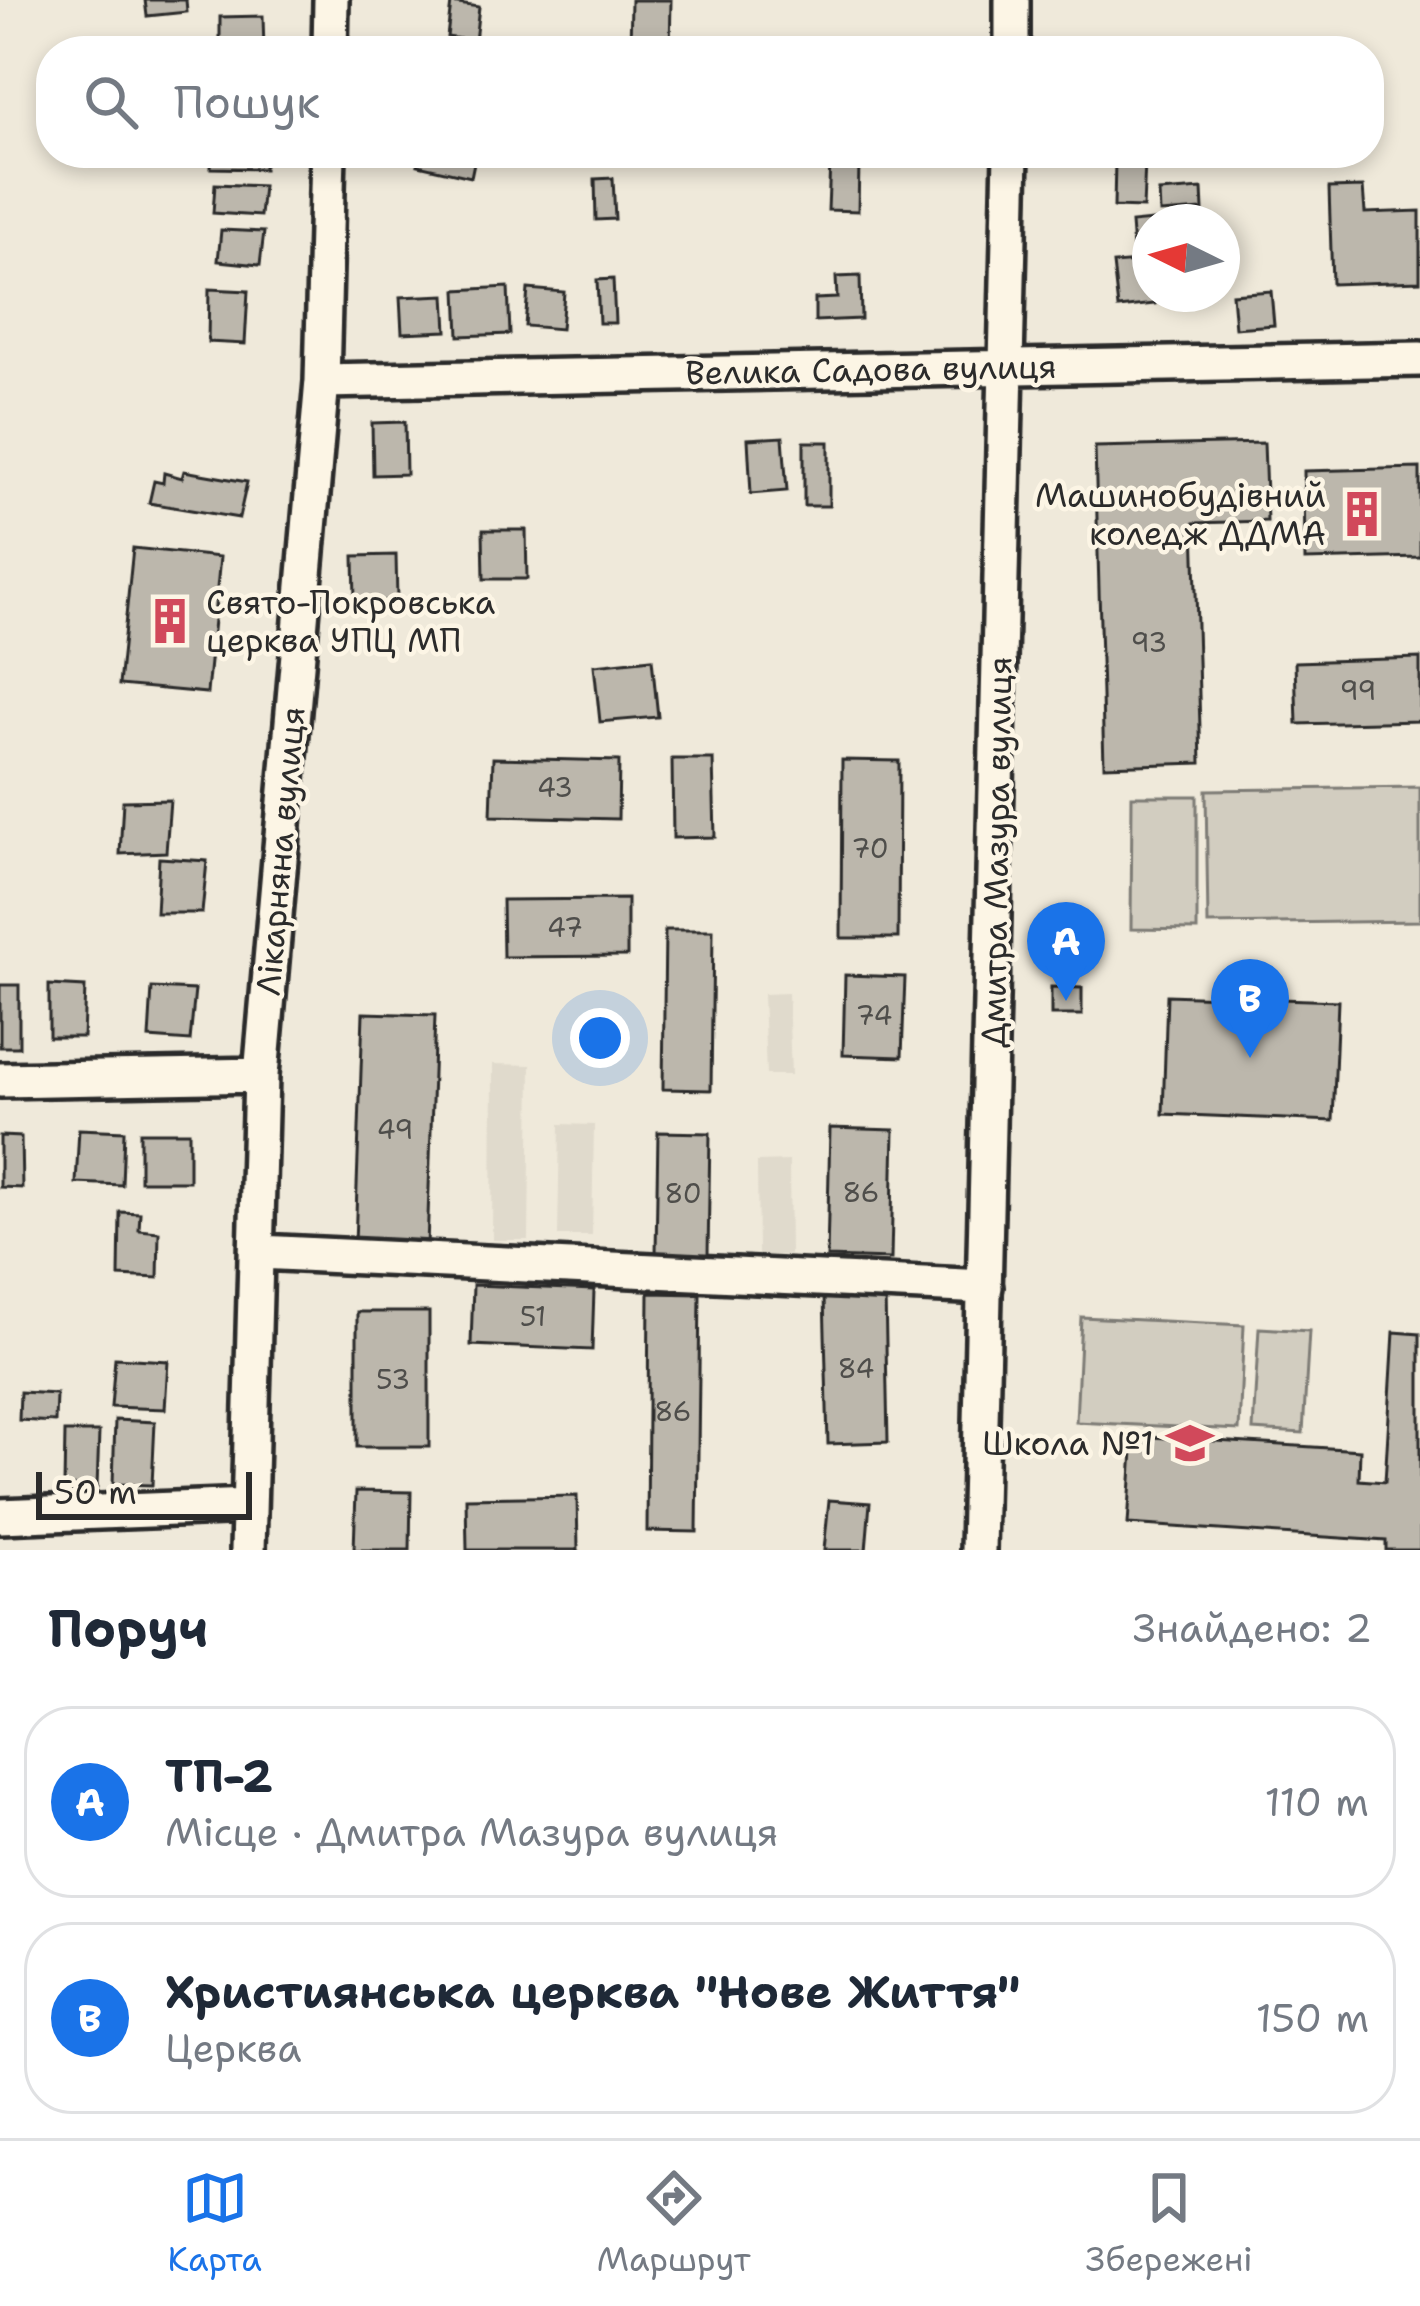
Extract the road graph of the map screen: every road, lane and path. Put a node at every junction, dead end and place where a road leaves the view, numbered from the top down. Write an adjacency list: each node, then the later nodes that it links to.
1 (332, 0): 3 (street)
2 (1012, 0): 4 (street)
3 (331, 36)
4 (1012, 36)
5 (328, 168): 9 (street, Лікарняна вулиця)
6 (1011, 168): 8 (street, Дмитра Мазура вулиця)
7 (1420, 358): 8 (street, Велика Садова вулиця)
8 (1008, 367): 9 (street, Велика Садова вулиця); 13 (street, Дмитра Мазура вулиця)
9 (322, 381): 10 (street, Лікарняна вулиця)
10 (261, 1075): 11 (street); 12 (street, Лікарняна вулиця)
11 (0, 1080)
12 (259, 1252): 13 (street); 14 (street, Лікарняна вулиця)
13 (985, 1287): 17 (street, Дмитра Мазура вулиця)
14 (250, 1506): 15 (street); 16 (street, Лікарняна вулиця)
15 (0, 1516)
16 (248, 1550)
17 (979, 1550)

